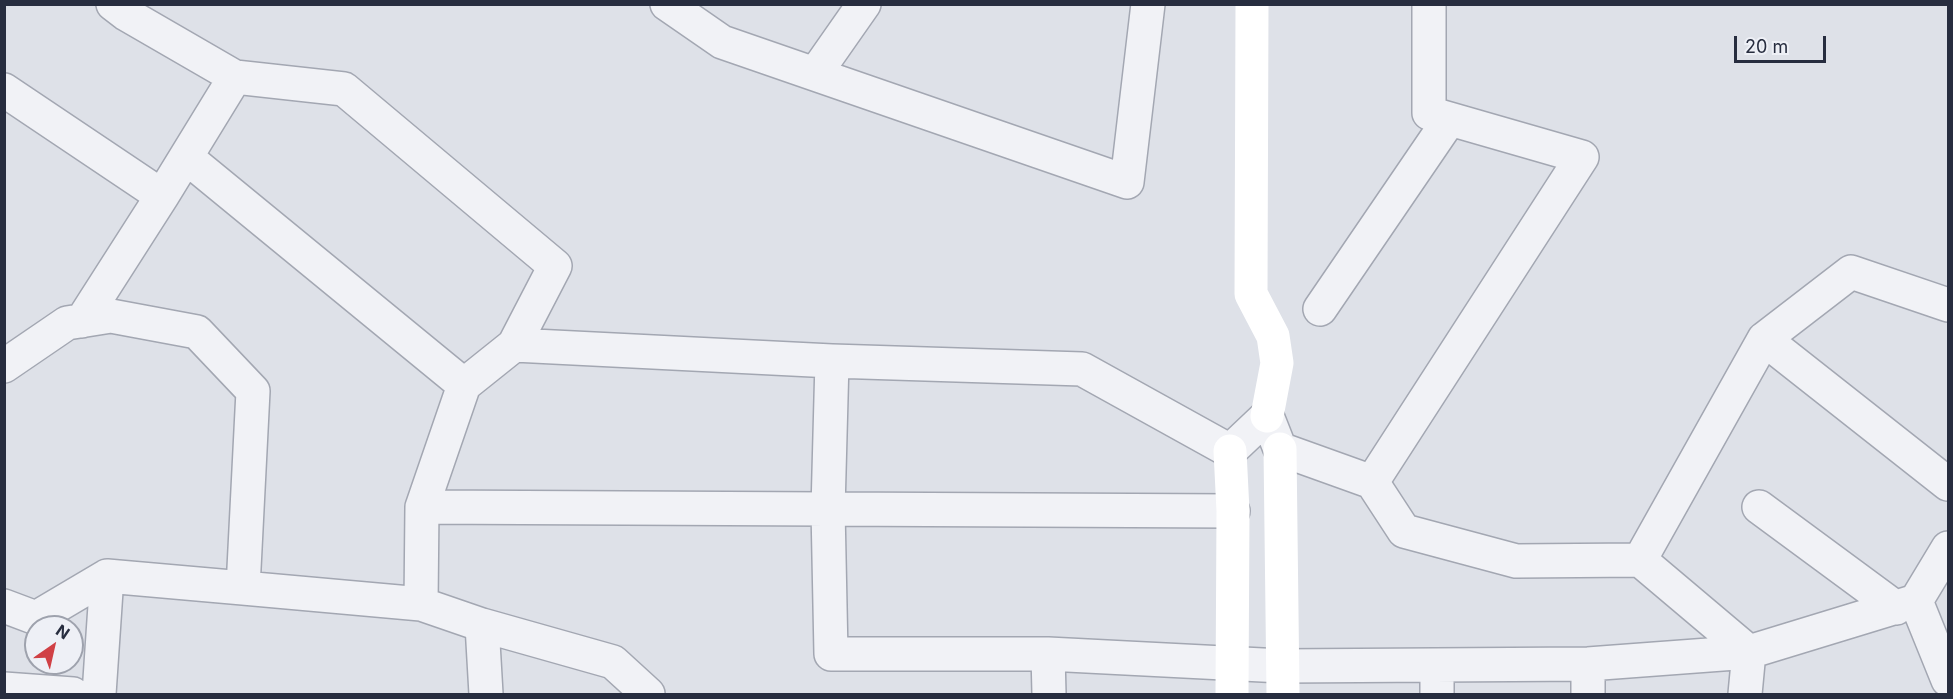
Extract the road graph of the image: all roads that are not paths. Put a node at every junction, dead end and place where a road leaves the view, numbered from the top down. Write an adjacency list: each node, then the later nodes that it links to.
1 (113, 4): 8 (street)
2 (667, 4): 7 (street)
3 (864, 4): 7 (street)
4 (1148, 4): 7 (street)
5 (1252, 4): 21 (street)
6 (1429, 4): 10 (street)
7 (814, 74)
8 (235, 76): 11 (street); 17 (street)
9 (4, 90): 12 (street)
10 (1449, 120): 14 (street); 24 (street)
11 (186, 157): 12 (street); 20 (street)
12 (162, 196): 15 (street)
13 (1948, 305): 16 (street)
14 (1320, 309)
15 (82, 321): 19 (street); 33 (street)
16 (1764, 339): 25 (street); 31 (street)
17 (514, 345): 18 (street); 20 (street)
18 (832, 361): 23 (street); 28 (street)
19 (4, 366)
20 (464, 385): 26 (street)
21 (1267, 416): 22 (street); 23 (street)
22 (1281, 449): 24 (street); 42 (street)
23 (1230, 451): 29 (street)
24 (1372, 482): 31 (street)
25 (1948, 484)
26 (422, 507): 28 (street); 34 (street)
27 (1759, 507): 35 (street)
28 (828, 509): 29 (street); 39 (street)
29 (1233, 511): 40 (street)
30 (1948, 548): 35 (street)
31 (1640, 560): 38 (street)
32 (107, 576): 33 (street); 36 (street); 47 (street)
33 (243, 588): 34 (street)
34 (421, 604): 37 (street)
35 (1906, 604): 38 (street); 44 (street)
36 (4, 606)
37 (482, 625): 48 (street); 49 (street)
38 (1749, 652): 41 (street); 51 (street)
39 (1048, 654): 40 (street); 50 (street)
40 (1231, 679): 42 (street)
41 (1588, 679): 43 (street)
42 (1282, 680): 43 (street)
43 (1437, 680)
44 (1948, 680)
45 (4, 689): 46 (street)
46 (73, 694)
47 (99, 694)
48 (486, 694)
49 (648, 694)
50 (1048, 694)
51 (1745, 694)

